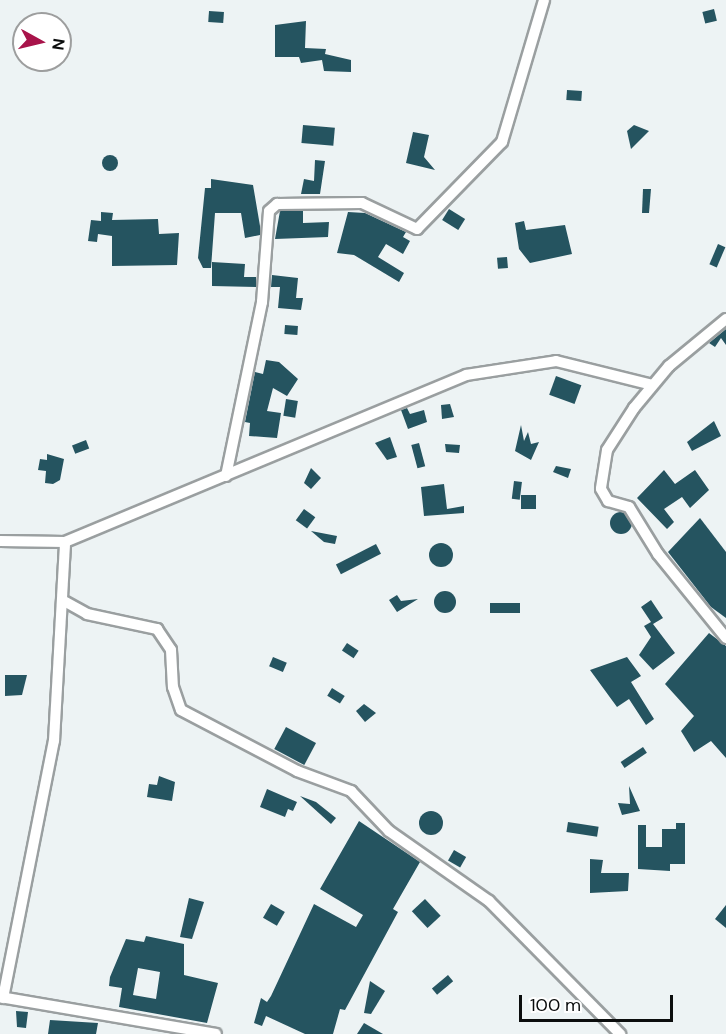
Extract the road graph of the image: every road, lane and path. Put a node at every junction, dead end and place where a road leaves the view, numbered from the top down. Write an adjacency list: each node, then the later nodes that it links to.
1 (544, 0): 4 (street)
2 (726, 319): 3 (street)
3 (652, 385): 4 (street); 8 (street)
4 (226, 476): 6 (street)
5 (0, 541): 6 (street)
6 (64, 542): 7 (street)
7 (64, 601): 9 (street); 12 (street)
8 (726, 639)
9 (2, 998): 10 (street)
10 (152, 1028): 11 (street)
11 (216, 1034)
12 (620, 1034)

